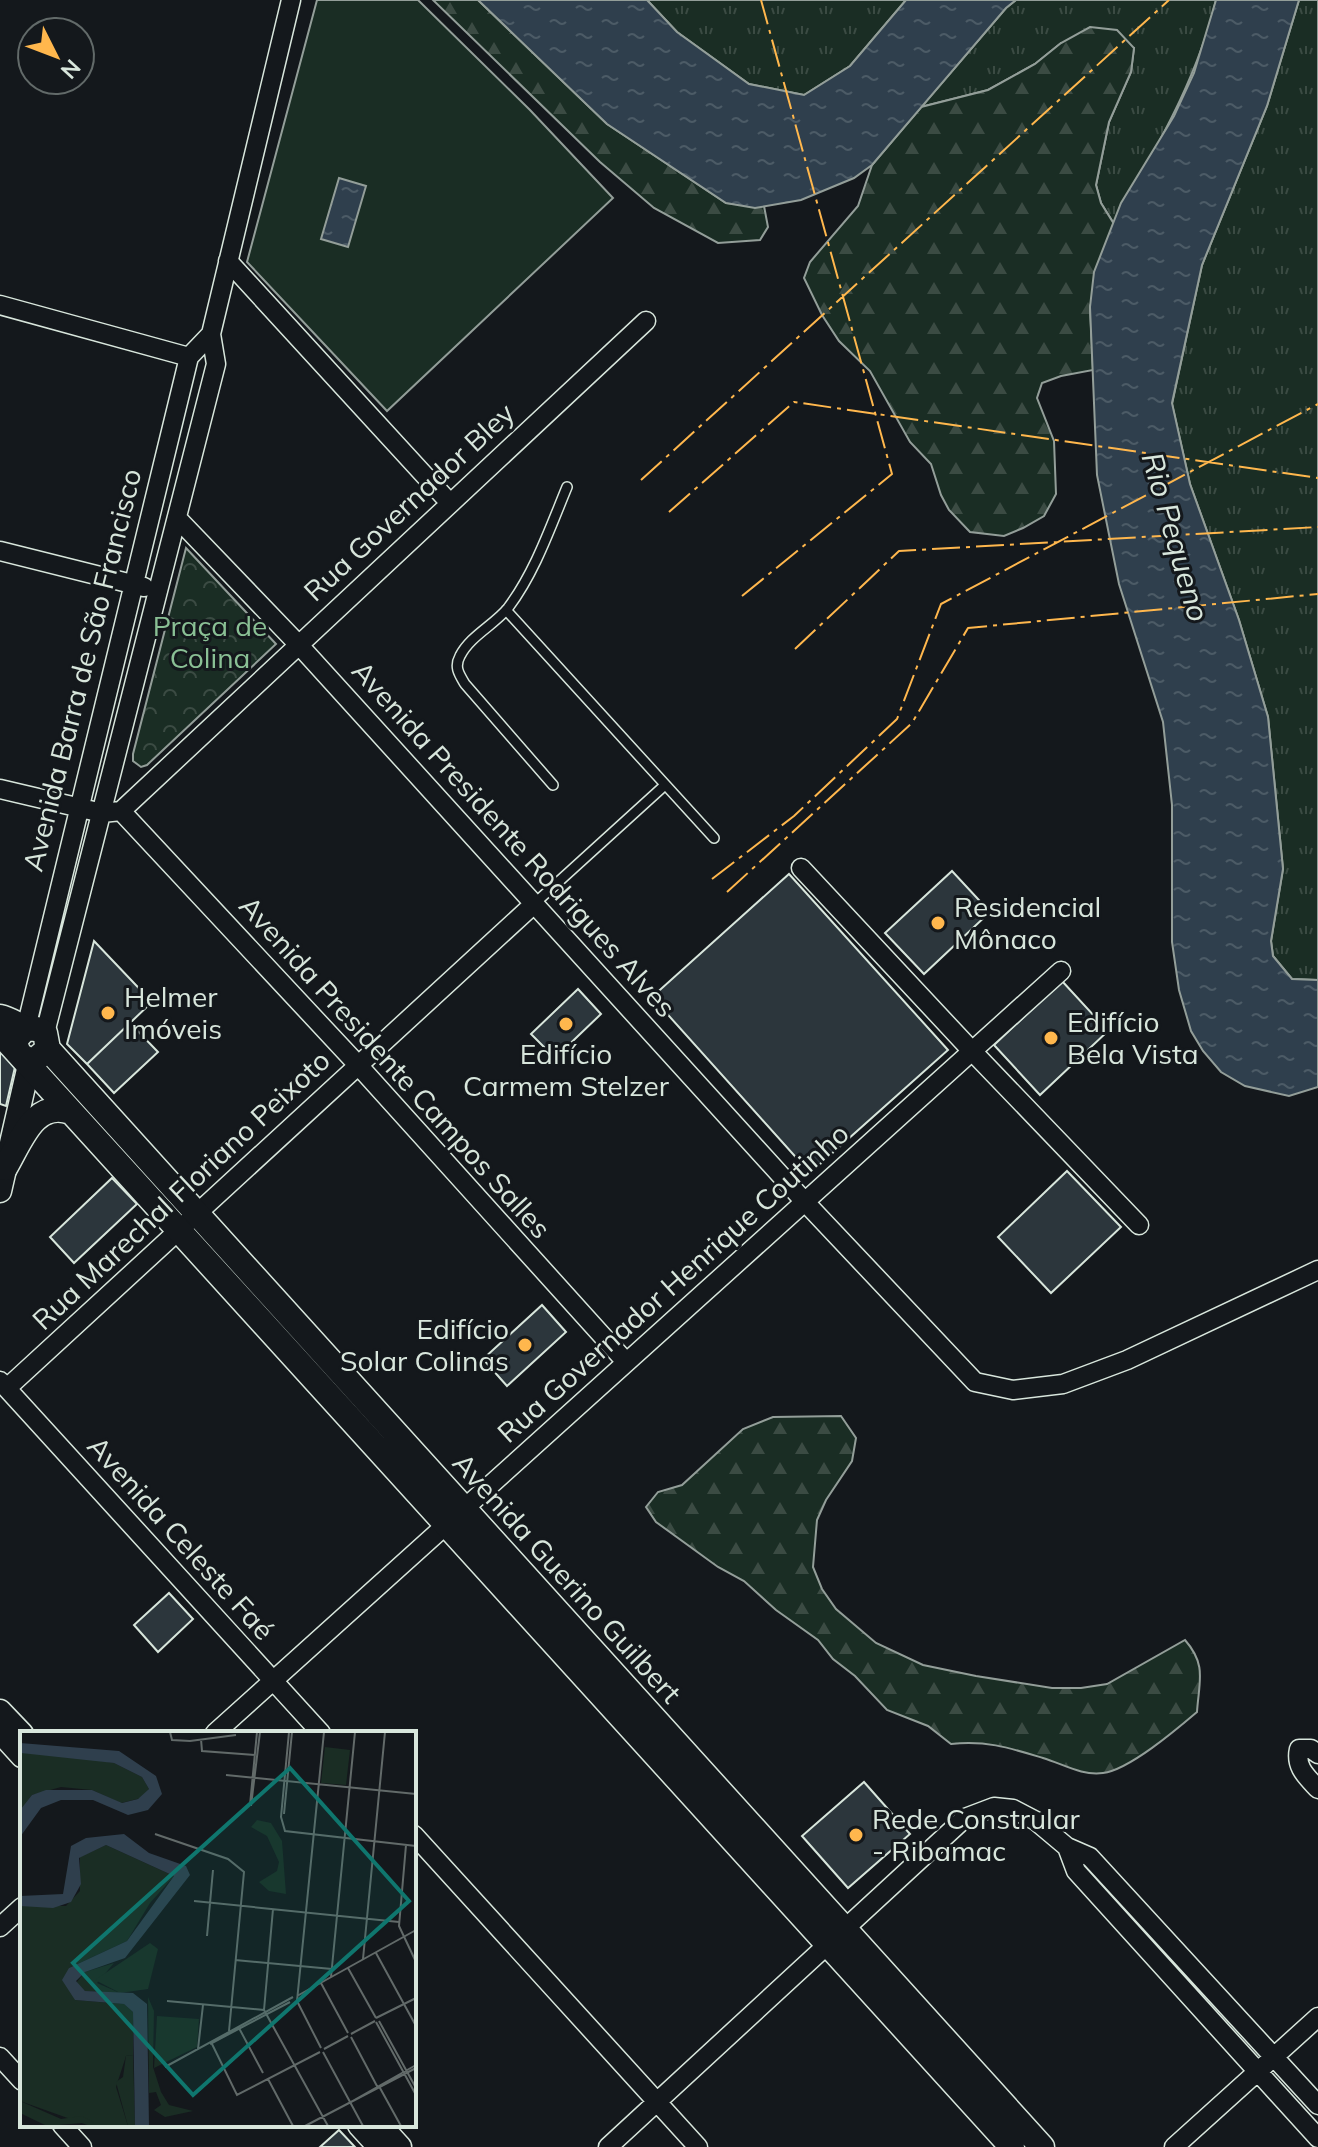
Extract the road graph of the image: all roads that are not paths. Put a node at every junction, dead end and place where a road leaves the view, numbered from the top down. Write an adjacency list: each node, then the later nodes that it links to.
1 (291, 0): 2 (street, Avenida Barra de São Francisco)
2 (228, 261): 5 (street, Avenida Barra de São Francisco); 8 (street)
3 (0, 305): 6 (street)
4 (646, 321): 8 (street, Rua Governador Bley)
5 (211, 334): 6 (street, Avenida Barra de São Francisco); 9 (street, Avenida Barra de São Francisco)
6 (189, 357): 11 (street, Avenida Barra de São Francisco)
7 (567, 487): 13 (lane)
8 (449, 502): 14 (street, Rua Governador Bley)
9 (177, 518): 12 (street, Avenida Barra de São Francisco); 14 (street, Avenida Presidente Rodrigues Alves)
10 (0, 551): 11 (street)
11 (133, 585): 12 (street); 18 (street, Avenida Barra de São Francisco)
12 (158, 590): 19 (street, Avenida Barra de São Francisco)
13 (506, 610): 15 (lane); 16 (lane)
14 (298, 644): 19 (street, Rua Governador Bley); 22 (street, Avenida Presidente Rodrigues Alves)
15 (553, 785)
16 (665, 785): 20 (lane); 22 (lane)
17 (0, 789): 18 (street)
18 (80, 808): 19 (street); 26 (street, Avenida Barra de São Francisco)
19 (111, 812): 26 (street, Avenida Barra de São Francisco); 28 (street, Avenida Presidente Campos Salles)
20 (714, 838)
21 (801, 868): 27 (street)
22 (534, 904): 28 (street, Rua Marechal Floriano Peixoto); 31 (street, Avenida Presidente Rodrigues Alves)
23 (1061, 971): 27 (street, Rua Governador Henrique Coutinho)
24 (0, 1017): 26 (main road)
25 (0, 1036): 26 (main road)
26 (34, 1046): 29 (main road, Avenida Guerino Guilbert); 30 (street, Avenida Barra de São Francisco); 32 (main road, Avenida Guerino Guilbert)
27 (972, 1051): 31 (street, Rua Governador Henrique Coutinho); 33 (street)
28 (358, 1065): 32 (street, Rua Marechal Floriano Peixoto); 35 (street, Avenida Presidente Campos Salles)
29 (71, 1112): 30 (main road); 32 (main road, Avenida Guerino Guilbert)
30 (3, 1180)
31 (805, 1202): 34 (street, Avenida Presidente Rodrigues Alves); 35 (street, Rua Governador Henrique Coutinho)
32 (188, 1222): 36 (street, Rua Marechal Floriano Peixoto); 37 (main road, Avenida Guerino Guilbert)
33 (1139, 1225)
34 (1318, 1270)
35 (626, 1362): 37 (street, Rua Governador Henrique Coutinho)
36 (3, 1385): 38 (street, Avenida Celeste Faé)
37 (455, 1517): 38 (street, Rua Governador Henrique Coutinho); 51 (main road, Avenida Guerino Guilbert)
38 (273, 1681): 40 (street, Rua Governador Henrique Coutinho); 41 (street, Avenida Celeste Faé)
39 (0, 1711): 43 (street)
40 (217, 1731)
41 (319, 1731)
42 (0, 1732): 44 (street)
43 (20, 1732)
44 (20, 1754)
45 (1318, 1754): 46 (street)
46 (1318, 1789)
47 (416, 1837): 57 (street)
48 (1067, 1847): 51 (street); 54 (street); 55 (street)
49 (20, 1909): 50 (street)
50 (0, 1927)
51 (836, 1937): 57 (street); 68 (main road, Avenida Guerino Guilbert); 69 (main road, Avenida Guerino Guilbert)
52 (1318, 2017): 54 (street)
53 (0, 2057): 56 (street)
54 (1274, 2057): 55 (street); 58 (street)
55 (1258, 2071): 62 (street); 70 (street)
56 (20, 2079)
57 (657, 2102): 66 (street); 67 (street)
58 (1318, 2105)
59 (64, 2127): 63 (street)
60 (361, 2127): 64 (street)
61 (382, 2127): 65 (street)
62 (1318, 2138)
63 (82, 2147)
64 (379, 2147)
65 (400, 2147)
66 (608, 2147)
67 (698, 2147)
68 (1012, 2147)
69 (1042, 2147)
70 (1174, 2147)

